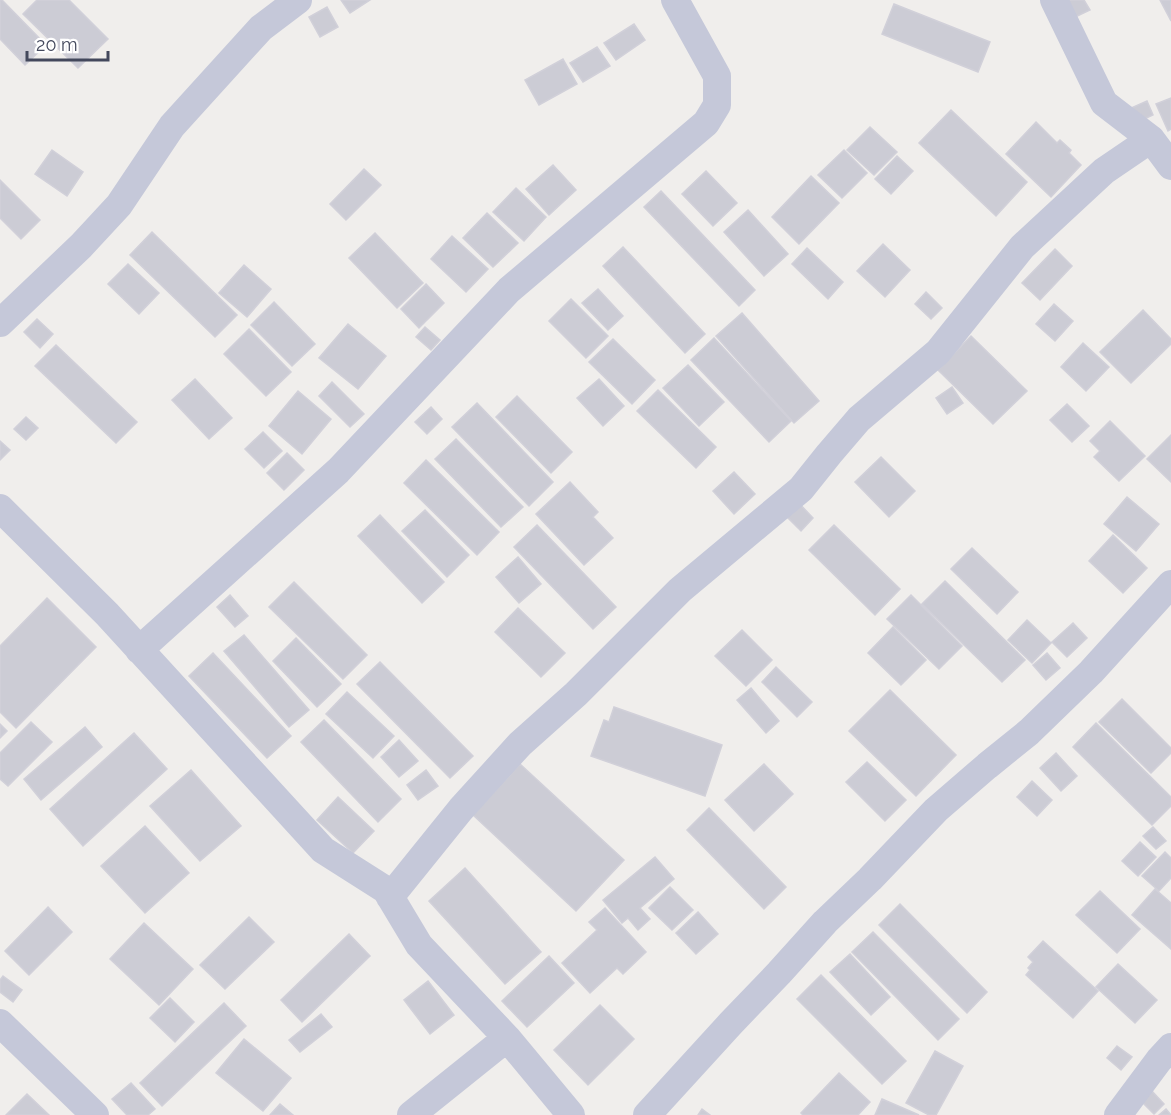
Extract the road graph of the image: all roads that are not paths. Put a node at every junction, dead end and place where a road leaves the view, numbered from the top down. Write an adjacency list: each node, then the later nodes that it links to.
1 (298, 0): 6 (street)
2 (675, 0): 9 (street)
3 (1054, 0): 4 (street)
4 (1151, 139): 5 (street); 10 (street)
5 (1171, 166)
6 (0, 323)
7 (0, 508): 9 (street)
8 (1171, 584): 17 (street)
9 (139, 650): 10 (street)
10 (390, 897): 12 (street)
11 (0, 1023): 14 (street)
12 (507, 1038): 15 (street); 16 (street)
13 (1171, 1047): 18 (street)
14 (95, 1115)
15 (411, 1115)
16 (571, 1115)
17 (647, 1115)
18 (1118, 1115)

